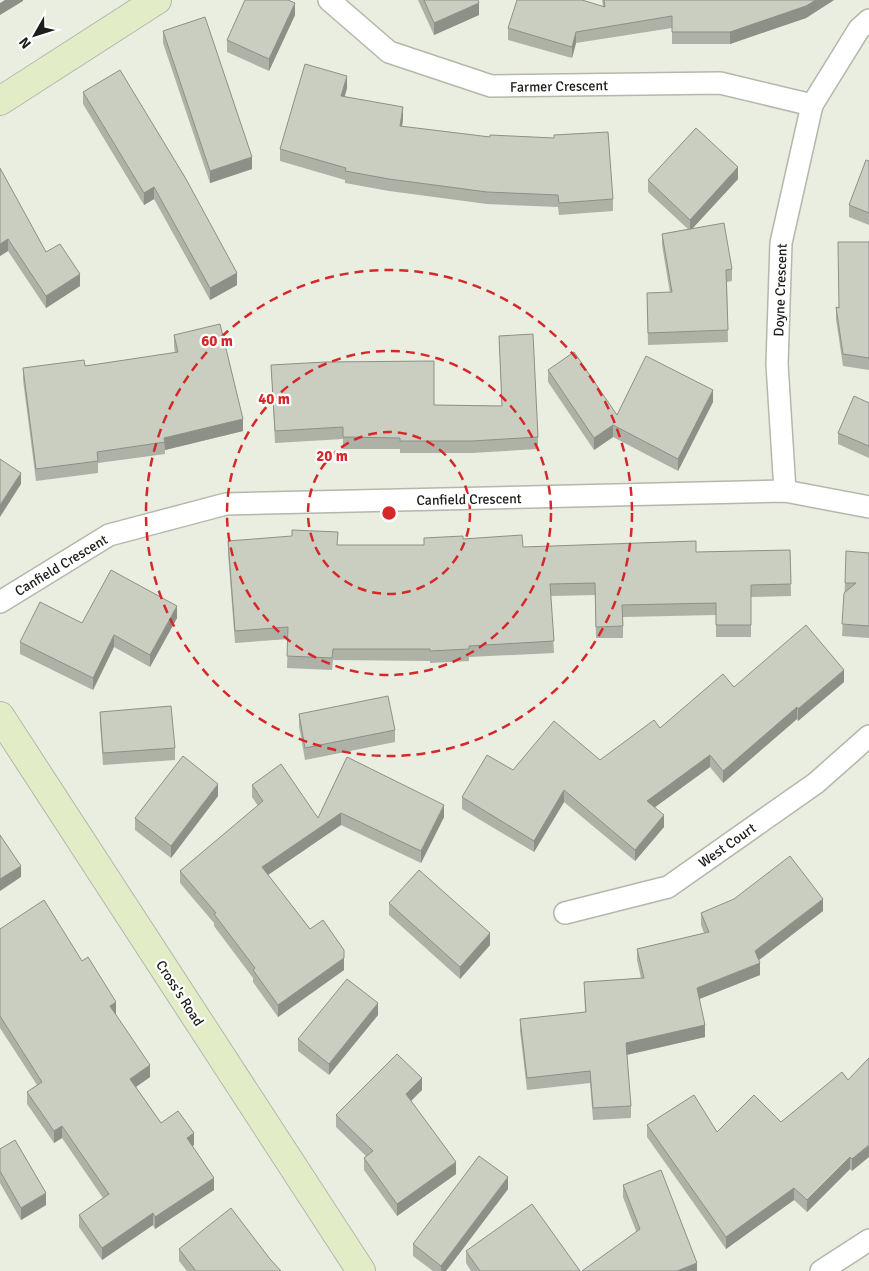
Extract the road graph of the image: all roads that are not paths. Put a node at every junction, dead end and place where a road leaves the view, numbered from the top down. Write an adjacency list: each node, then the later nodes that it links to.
1 (157, 0): 4 (street)
2 (329, 0): 5 (street, Farmer Crescent)
3 (869, 20): 5 (street, Doyne Crescent)
4 (0, 101)
5 (812, 105): 6 (street, Doyne Crescent)
6 (785, 491): 7 (street, Canfield Crescent); 8 (street, Canfield Crescent)
7 (869, 507)
8 (0, 602)
9 (0, 716): 13 (street, Cross's Road)
10 (869, 736): 11 (street, West Court)
11 (565, 913)
12 (869, 1240): 14 (street)
13 (361, 1271)
14 (821, 1271)

